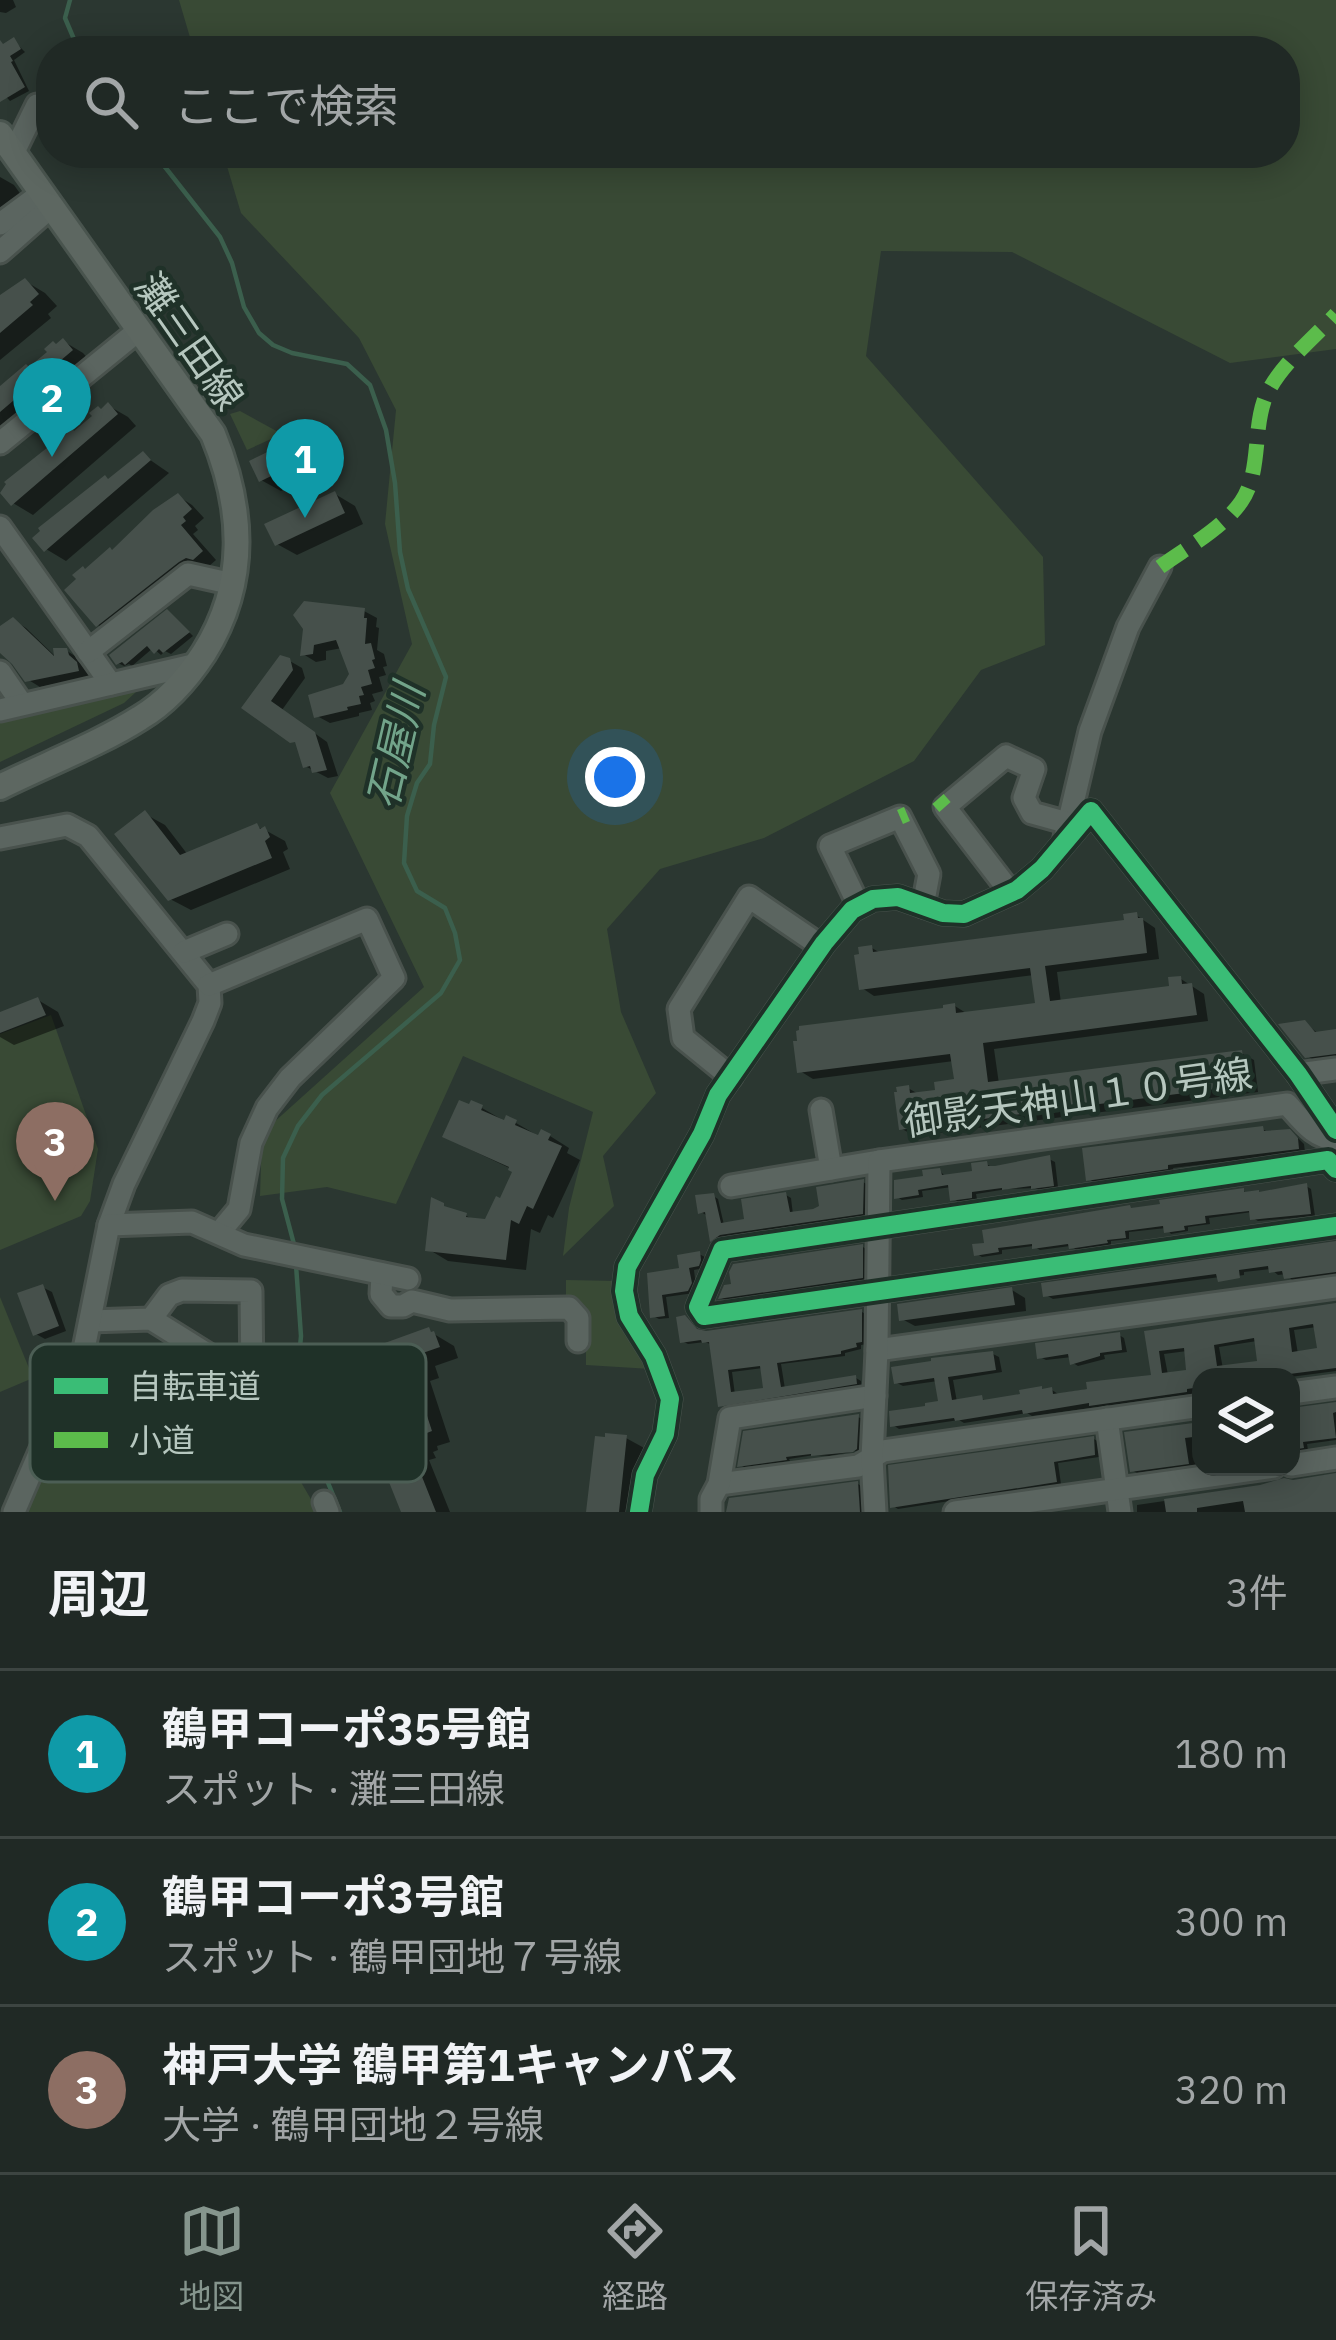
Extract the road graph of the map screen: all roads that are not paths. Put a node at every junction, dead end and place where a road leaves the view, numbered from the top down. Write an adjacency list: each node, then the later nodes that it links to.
1 (36, 106): 2 (street)
2 (7, 143): 3 (main road, 灘三田線)
3 (46, 200): 4 (street); 5 (street); 6 (main road, 灘三田線)
4 (0, 224)
5 (0, 252)
6 (140, 330): 7 (street); 10 (main road, 灘三田線)
7 (0, 442)
8 (0, 527): 11 (street)
9 (1160, 568): 17 (street)
10 (233, 584): 11 (street); 12 (main road, 灘三田線)
11 (88, 652): 14 (street)
12 (196, 664): 14 (street); 16 (main road, 灘三田線)
13 (0, 672): 15 (street)
14 (111, 684): 15 (street)
15 (11, 707)
16 (0, 787)
17 (1066, 833): 19 (street); 19 (street); 27 (street)
18 (0, 838): 24 (street)
19 (1011, 893): 21 (street)
20 (859, 906): 21 (street); 21 (street); 23 (street)
21 (923, 906)
22 (227, 934): 24 (street)
23 (821, 946): 28 (street); 28 (street)
24 (184, 952): 25 (street)
25 (209, 985): 36 (street); 39 (street)
26 (1336, 1069): 27 (street)
27 (1298, 1074): 30 (street)
28 (731, 1077): 64 (street)
29 (821, 1110): 33 (street)
30 (1336, 1130)
31 (1336, 1139): 32 (street, 御影天神山１０号線)
32 (879, 1161): 33 (street); 38 (street, 御影天神山１０号線)
33 (832, 1169): 35 (street)
34 (1336, 1169): 38 (street)
35 (731, 1186)
36 (110, 1225): 39 (street); 45 (street)
37 (1336, 1226): 43 (street)
38 (878, 1227): 43 (street, 御影天神山１０号線); 43 (street)
39 (225, 1236): 40 (street)
40 (382, 1274): 41 (street); 46 (street)
41 (408, 1279)
42 (1336, 1287): 50 (street)
43 (876, 1291): 50 (street, 御影天神山１０号線)
44 (151, 1319): 45 (street); 48 (street); 49 (street)
45 (90, 1321): 47 (street)
46 (578, 1341)
47 (85, 1344)
48 (191, 1344)
49 (252, 1344)
50 (877, 1350): 53 (street, 御影天神山１０号線)
51 (1336, 1387): 52 (street)
52 (1300, 1393)
53 (874, 1396): 56 (street, 御影天神山１０号線); 61 (street)
54 (1192, 1407): 55 (street)
55 (1107, 1419): 56 (street); 62 (street)
56 (872, 1458): 61 (street); 66 (street, 御影天神山１０号線)
57 (1336, 1458): 58 (street)
58 (1300, 1464)
59 (30, 1475): 63 (street)
60 (1233, 1476): 62 (street)
61 (719, 1484): 65 (street)
62 (1118, 1501): 67 (street)
63 (14, 1512)
64 (639, 1512)
65 (711, 1512)
66 (875, 1512)
67 (955, 1512)

